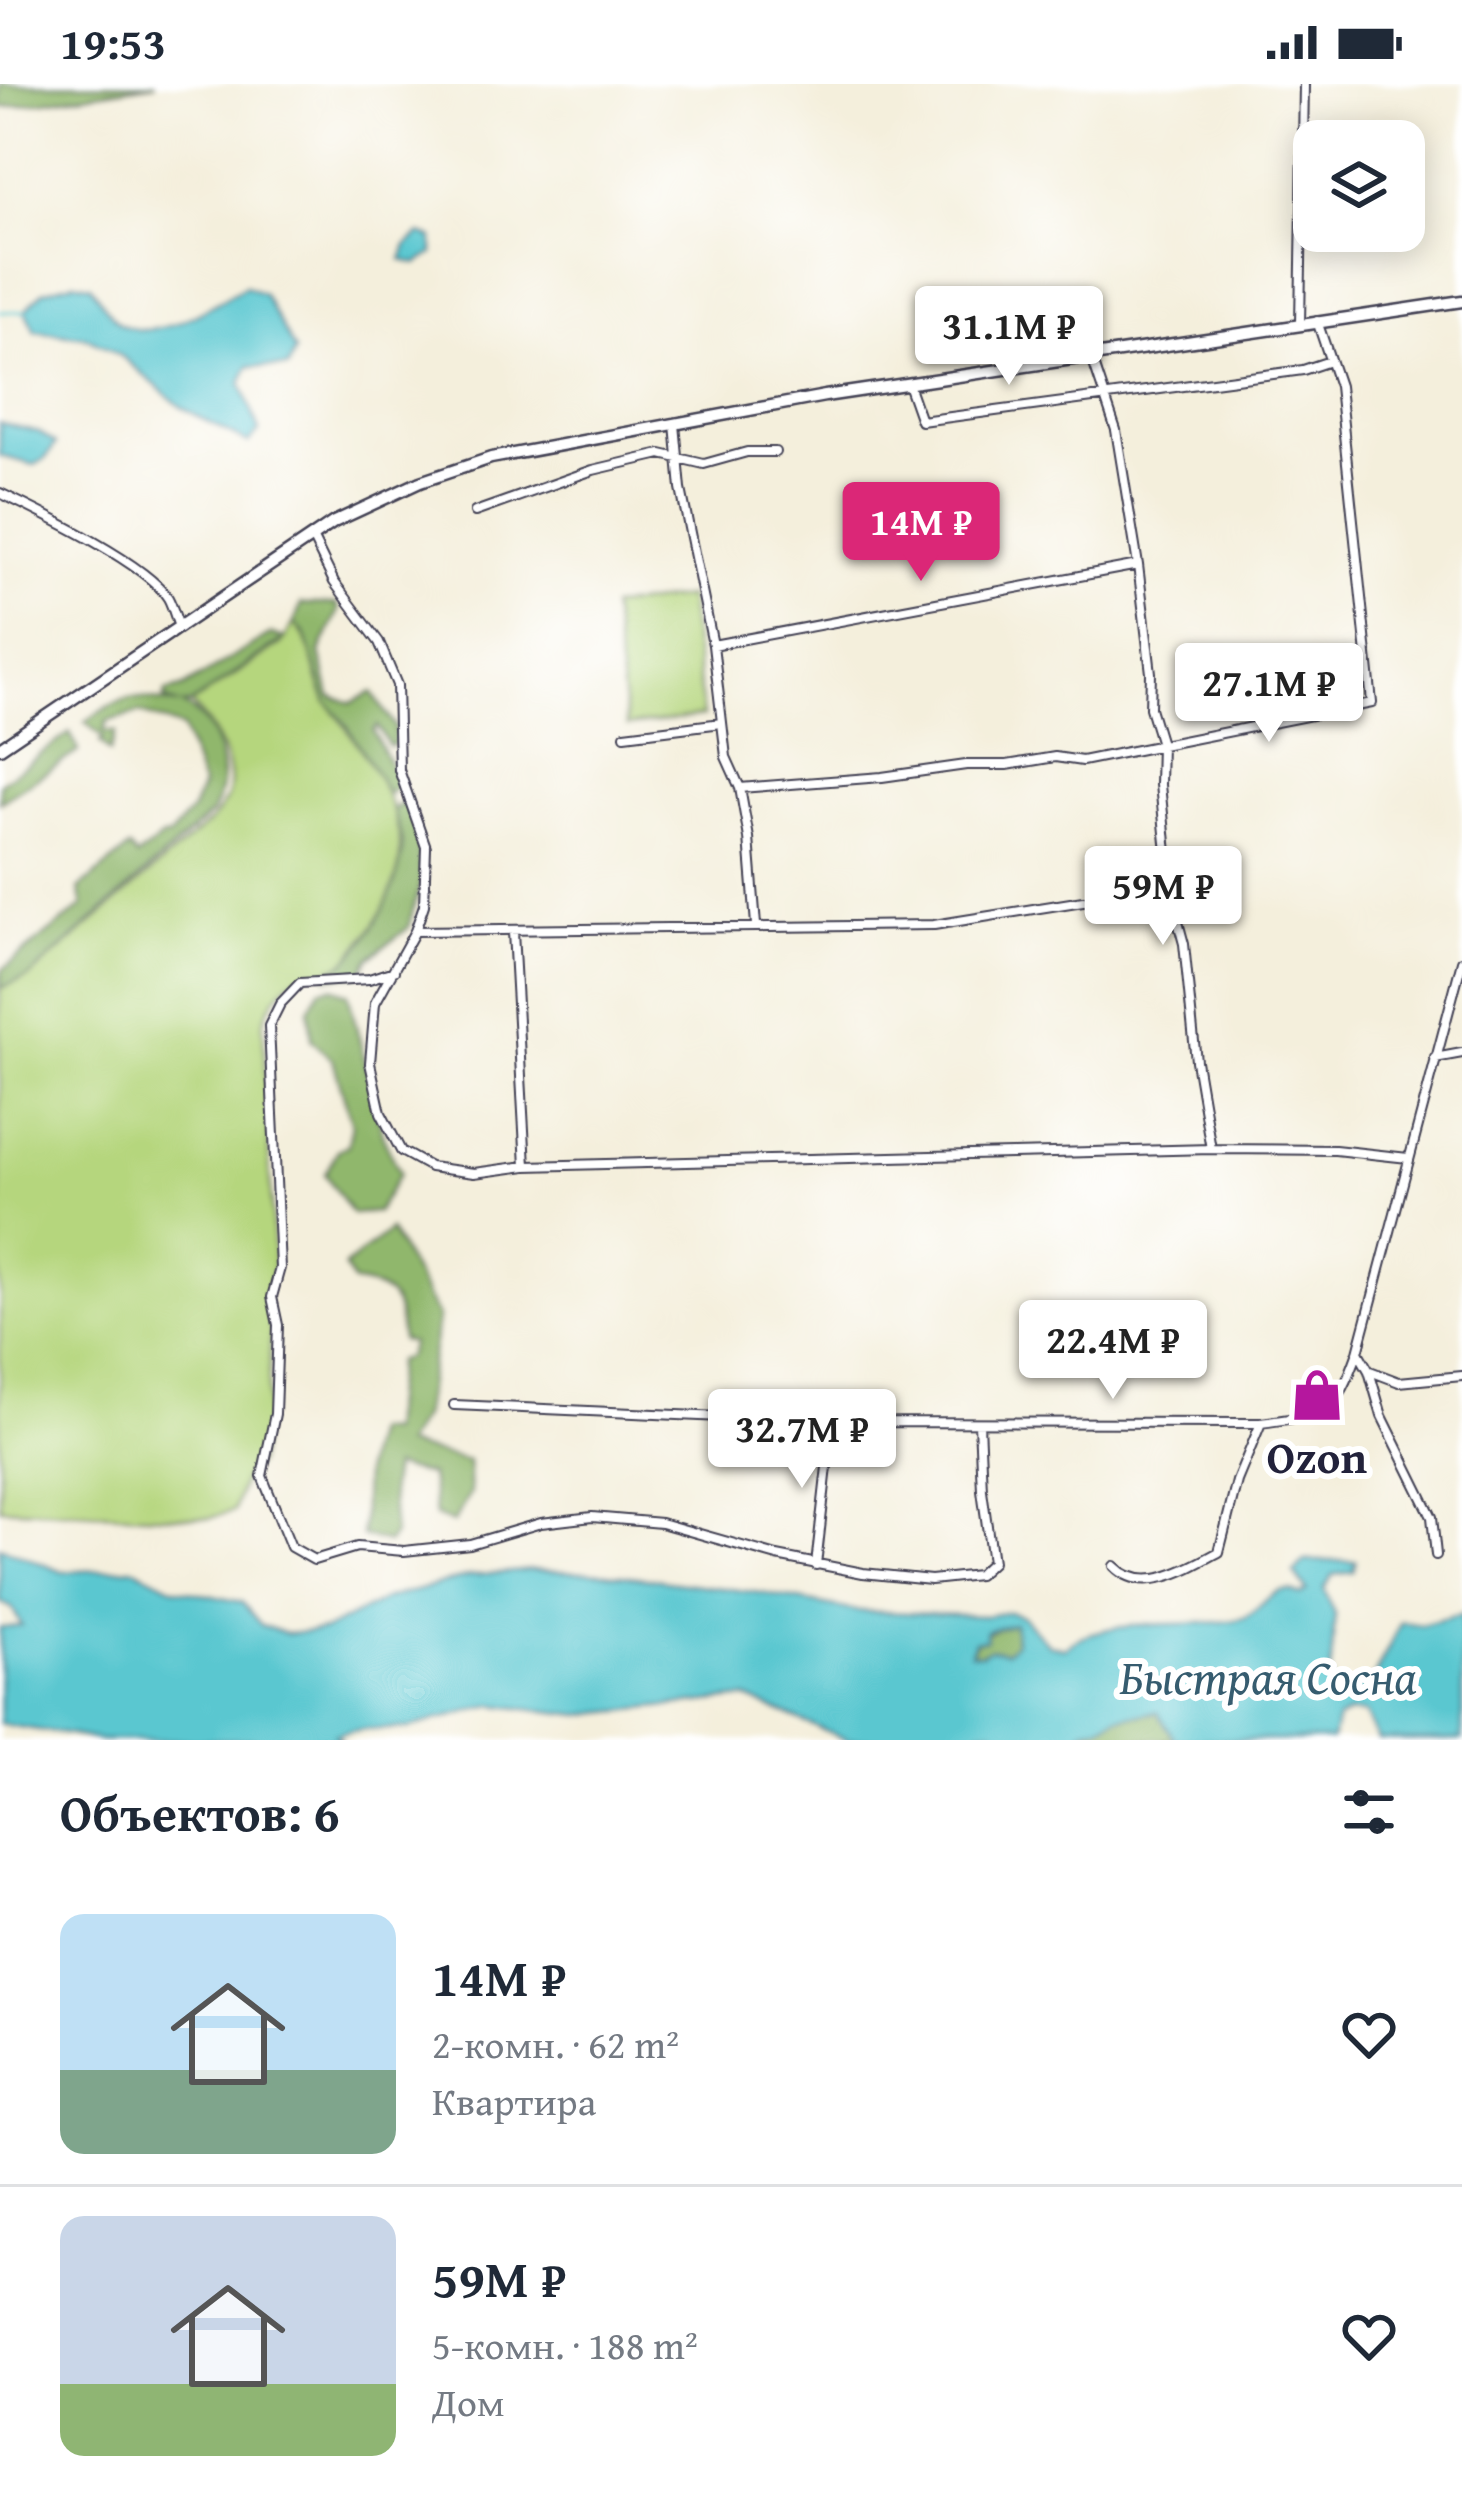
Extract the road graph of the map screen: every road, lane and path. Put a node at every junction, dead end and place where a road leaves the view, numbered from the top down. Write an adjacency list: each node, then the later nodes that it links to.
1 (1304, 84): 4 (street)
2 (1462, 301): 3 (main road)
3 (1317, 321): 4 (main road); 6 (street)
4 (1300, 323): 5 (main road)
5 (1093, 358): 7 (main road); 8 (street)
6 (1330, 361): 8 (street); 20 (street)
7 (908, 384): 8 (street); 9 (main road)
8 (1106, 398): 15 (street)
9 (674, 423): 11 (street); 14 (main road)
10 (775, 452): 11 (street)
11 (680, 458): 13 (street); 17 (street)
12 (0, 494): 16 (street)
13 (475, 512)
14 (311, 537): 16 (main road); 25 (street)
15 (1138, 565): 17 (street); 20 (street)
16 (178, 624): 21 (main road)
17 (713, 645): 18 (street)
18 (722, 723): 19 (street); 22 (street)
19 (625, 735)
20 (1161, 744): 22 (street); 23 (street)
21 (0, 748)
22 (740, 788): 24 (street)
23 (1172, 900): 24 (street); 31 (street)
24 (756, 925): 26 (street)
25 (415, 931): 26 (street); 28 (street)
26 (513, 932): 33 (street)
27 (1462, 961): 30 (street)
28 (394, 971): 33 (street); 42 (street)
29 (1462, 1053): 30 (street)
30 (1435, 1058): 32 (street)
31 (1211, 1149): 32 (street); 33 (street)
32 (1408, 1158): 34 (street)
33 (526, 1166)
34 (1358, 1352): 35 (street); 39 (street)
35 (1369, 1371): 36 (street); 41 (street)
36 (1462, 1376)
37 (454, 1405): 38 (street)
38 (832, 1422): 40 (street); 42 (street)
39 (1261, 1423): 40 (street); 43 (street)
40 (980, 1424): 42 (street)
41 (1436, 1555)
42 (816, 1565)
43 (1114, 1566)

